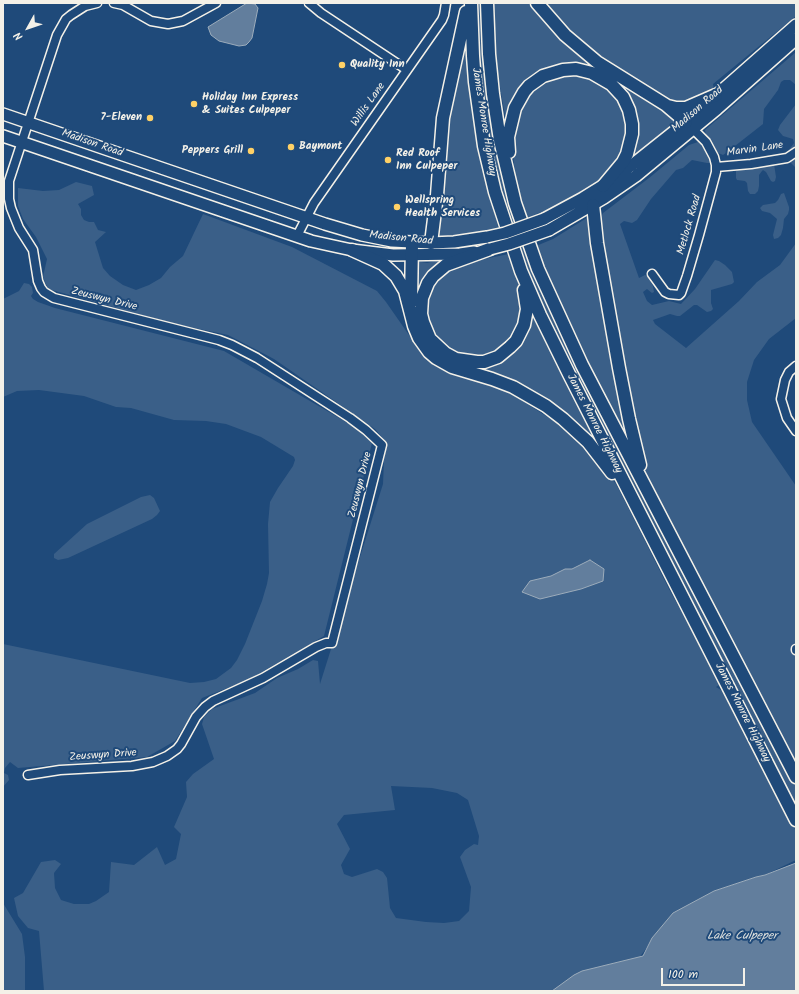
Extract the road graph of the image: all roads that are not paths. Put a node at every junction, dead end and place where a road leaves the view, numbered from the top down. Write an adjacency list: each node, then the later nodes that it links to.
1 (97, 3): 16 (street)
2 (114, 3): 3 (street)
3 (216, 3)
4 (309, 3): 12 (street)
5 (446, 3): 12 (street, Willis Lane)
6 (467, 3): 28 (highway)
7 (471, 3): 32 (highway, James Monroe Highway)
8 (487, 3): 23 (highway, James Monroe Highway)
9 (537, 3): 14 (highway)
10 (796, 25): 13 (main road, Madison Road)
11 (796, 39): 17 (main road, Madison Road)
12 (407, 70): 25 (street, Willis Lane)
13 (716, 95): 14 (highway); 17 (main road, Madison Road)
14 (666, 105): 17 (highway)
15 (3, 114): 16 (main road, Madison Road)
16 (28, 122): 19 (street); 25 (main road, Madison Road)
17 (690, 125): 21 (street); 22 (main road, Madison Road); 24 (main road, Madison Road)
18 (3, 136): 19 (main road, Madison Road)
19 (21, 142): 26 (main road, Madison Road); 39 (street, Zeuswyn Drive)
20 (796, 152): 21 (street, Marvin Lane)
21 (716, 167): 33 (street, Metlock Road)
22 (603, 186): 23 (highway); 28 (main road, Madison Road, bridge)
23 (515, 203): 37 (highway, James Monroe Highway)
24 (593, 205): 29 (main road, Madison Road, bridge); 37 (highway)
25 (306, 217): 26 (street, Willis Lane); 27 (main road, Madison Road)
26 (297, 236): 30 (main road, Madison Road)
27 (412, 243): 28 (main road, Madison Road); 31 (highway)
28 (431, 243)
29 (490, 249): 31 (main road, Madison Road); 32 (highway)
30 (352, 250): 31 (main road, Madison Road); 34 (highway)
31 (412, 256): 34 (highway)
32 (521, 271): 38 (highway, James Monroe Highway)
33 (652, 274)
34 (412, 316): 38 (highway)
35 (796, 366): 36 (street)
36 (796, 431)
37 (657, 509): 40 (highway, James Monroe Highway)
38 (642, 517): 41 (highway, James Monroe Highway)
39 (28, 775)
40 (796, 777)
41 (796, 820)

